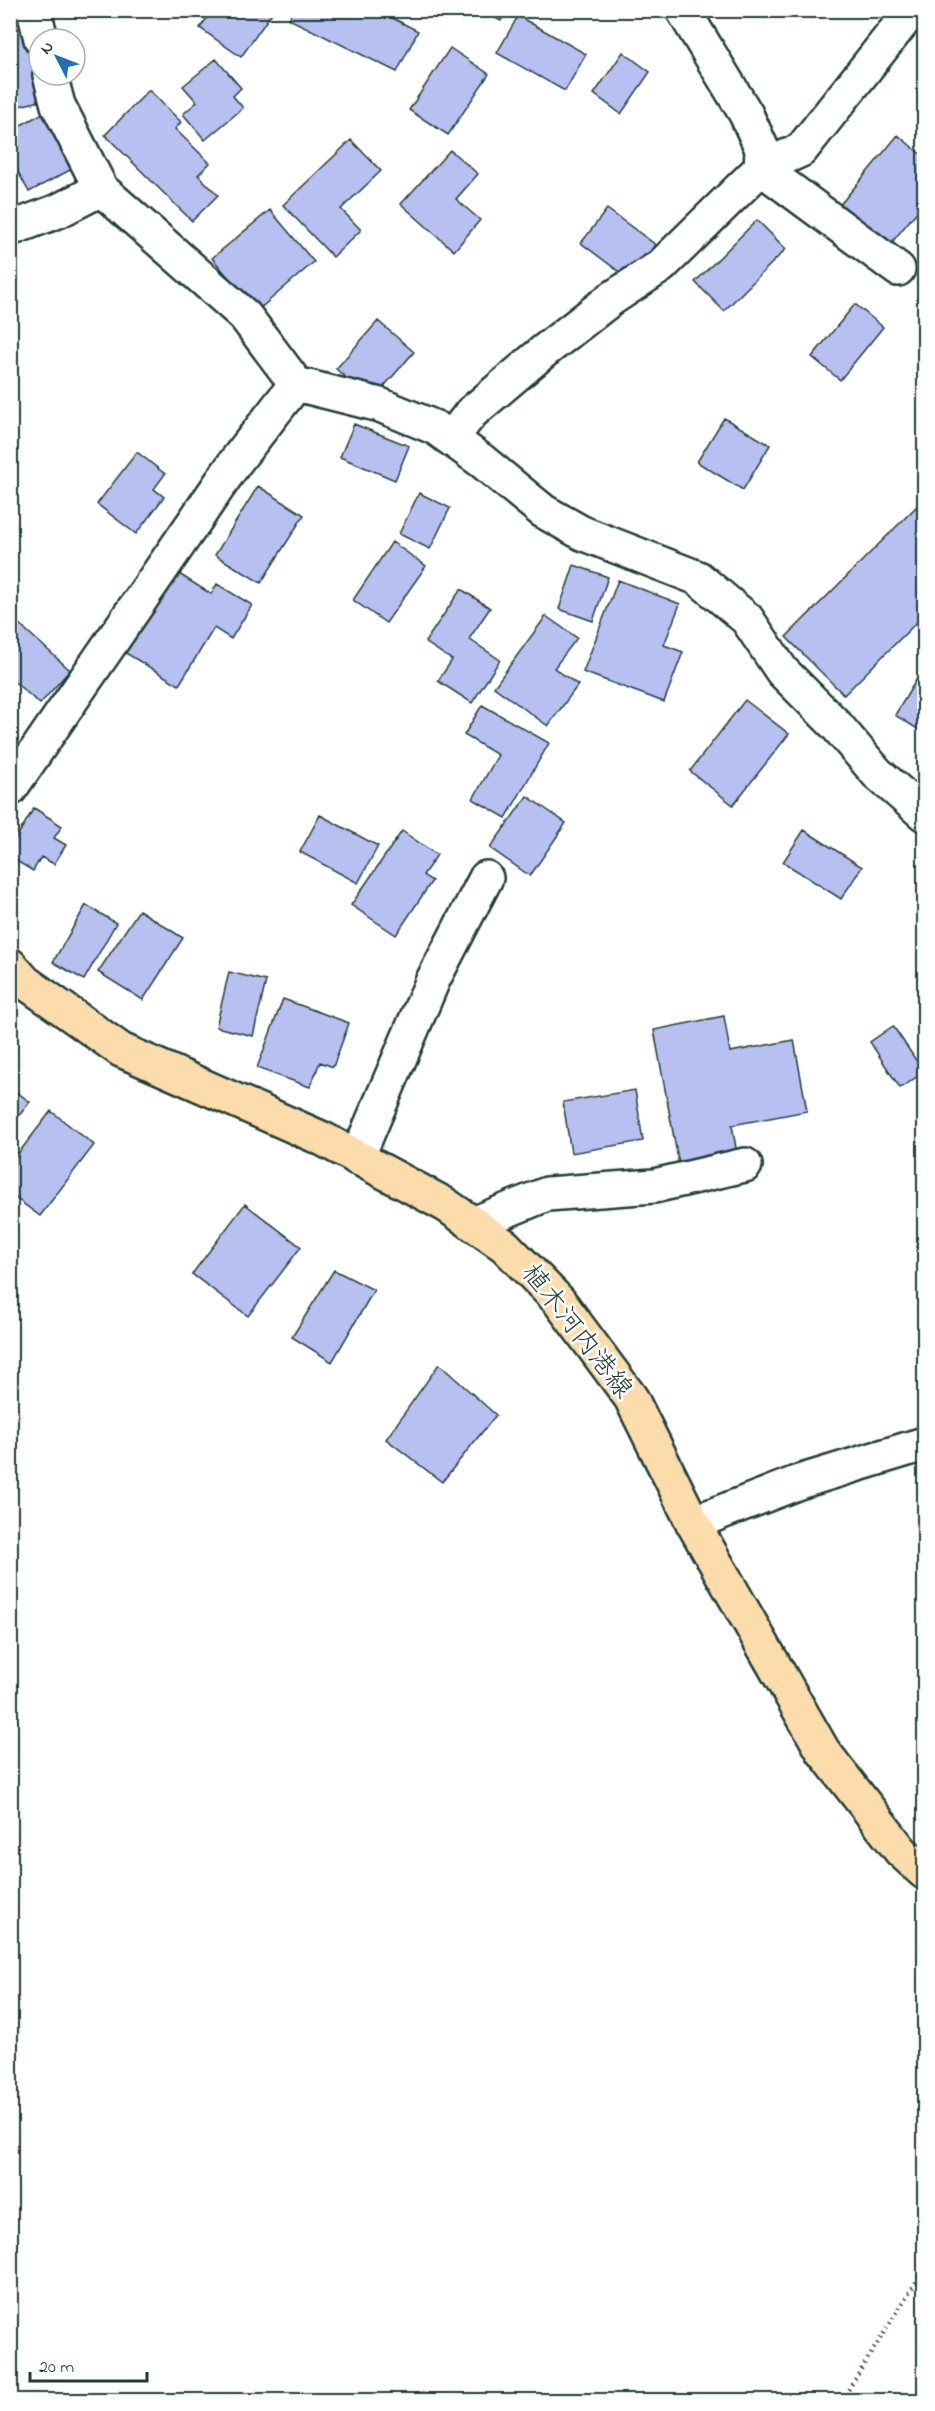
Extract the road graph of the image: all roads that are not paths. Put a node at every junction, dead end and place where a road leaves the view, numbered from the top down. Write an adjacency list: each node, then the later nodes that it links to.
1 (34, 10): 4 (street)
2 (683, 10): 6 (street)
3 (912, 10): 6 (street)
4 (38, 27)
5 (53, 87): 7 (street)
6 (761, 168): 9 (street); 11 (street)
7 (101, 189): 8 (street); 10 (street)
8 (10, 229)
9 (898, 269)
10 (296, 384): 11 (street); 12 (street)
11 (451, 439): 13 (street)
12 (10, 789)
13 (924, 814)
14 (486, 878): 16 (street)
15 (10, 966): 16 (main road, 植木河内港線)
16 (357, 1158): 18 (main road, 植木河内港線)
17 (745, 1165): 18 (street)
18 (473, 1224): 20 (main road, 植木河内港線)
19 (924, 1443): 20 (street)
20 (693, 1522): 21 (main road, 植木河内港線)
21 (924, 1872)

